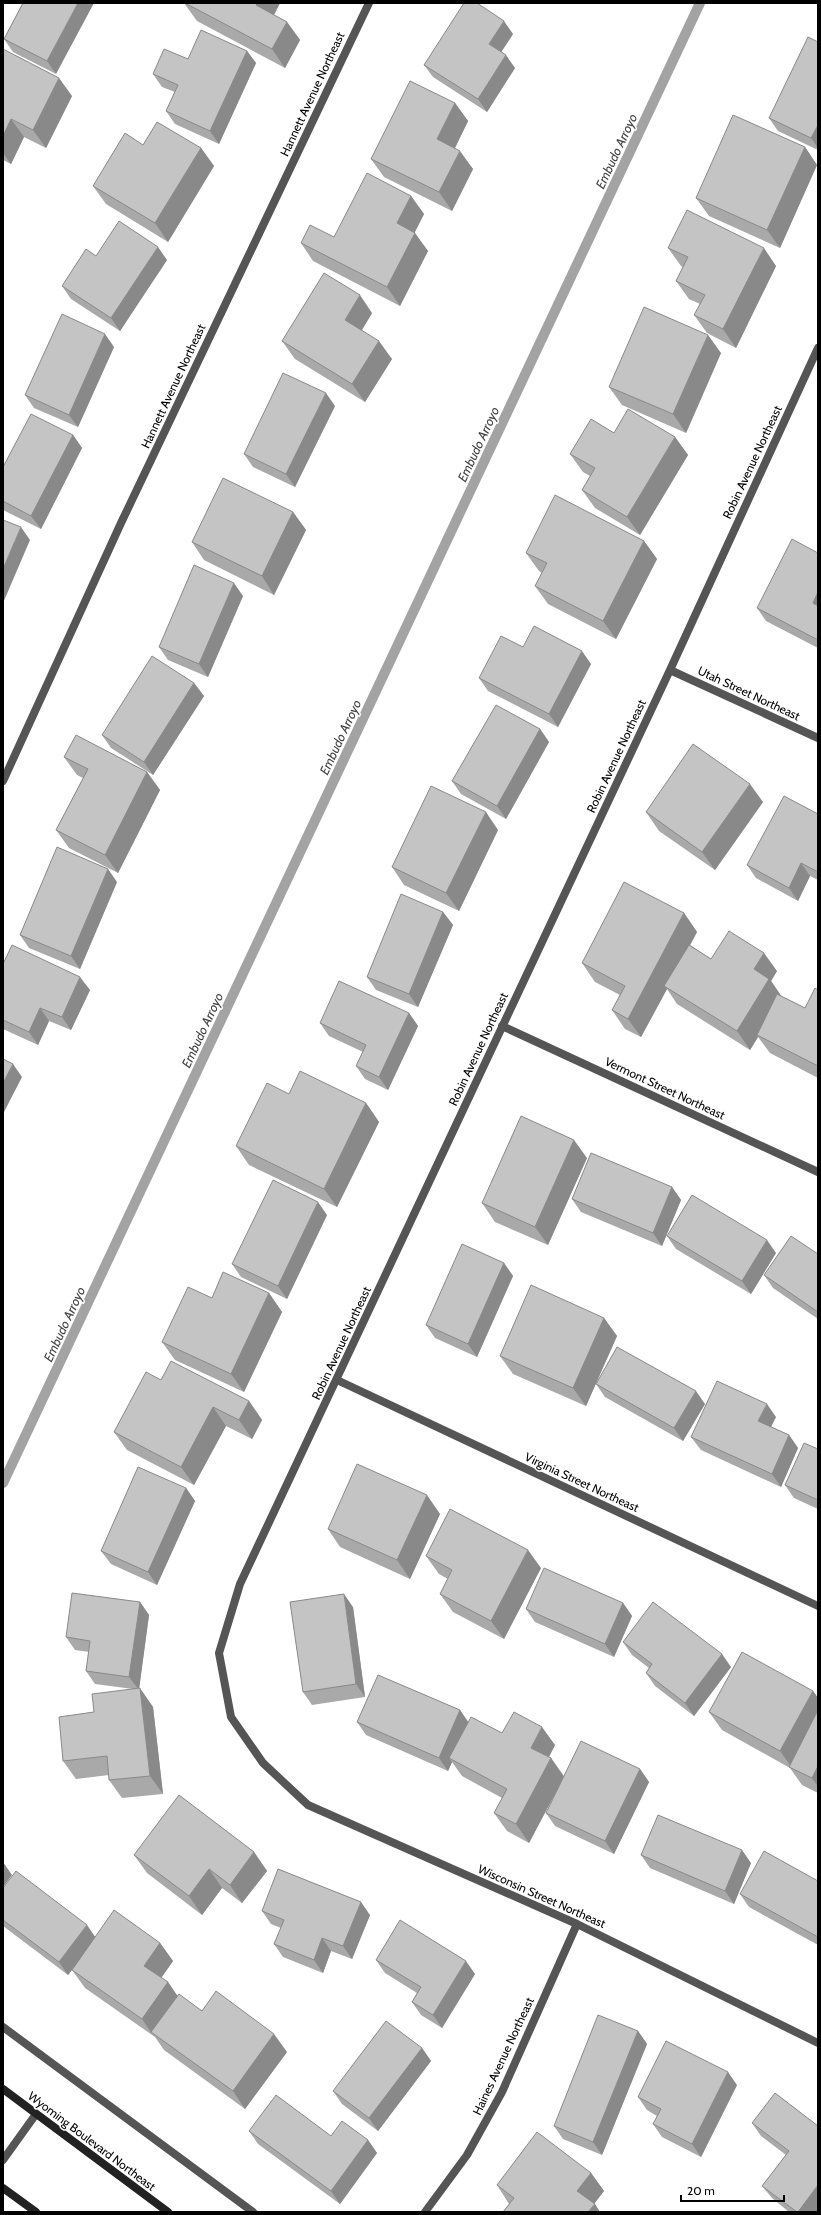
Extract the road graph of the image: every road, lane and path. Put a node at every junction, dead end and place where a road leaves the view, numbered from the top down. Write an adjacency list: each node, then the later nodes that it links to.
1 (369, 3): 5 (street, Hannett Avenue Northeast)
2 (818, 348): 3 (street, Robin Avenue Northeast)
3 (670, 670): 4 (street, Utah Street Northeast); 6 (street, Robin Avenue Northeast)
4 (818, 738)
5 (3, 781)
6 (502, 1026): 7 (street, Vermont Street Northeast); 8 (street, Robin Avenue Northeast)
7 (818, 1172)
8 (337, 1380): 9 (street, Virginia Street Northeast); 10 (street, Robin Avenue Northeast)
9 (818, 1606)
10 (263, 1763): 11 (street, Wisconsin Street Northeast)
11 (577, 1924): 13 (street, Wisconsin Street Northeast); 21 (street, Haines Avenue Northeast)
12 (3, 2027): 20 (street)
13 (818, 2043)
14 (3, 2089): 15 (main road, Wyoming Boulevard Northeast)
15 (36, 2114): 16 (street); 19 (main road, Wyoming Boulevard Northeast)
16 (3, 2160)
17 (3, 2188): 18 (main road)
18 (36, 2212)
19 (168, 2212)
20 (253, 2212)
21 (425, 2212)

